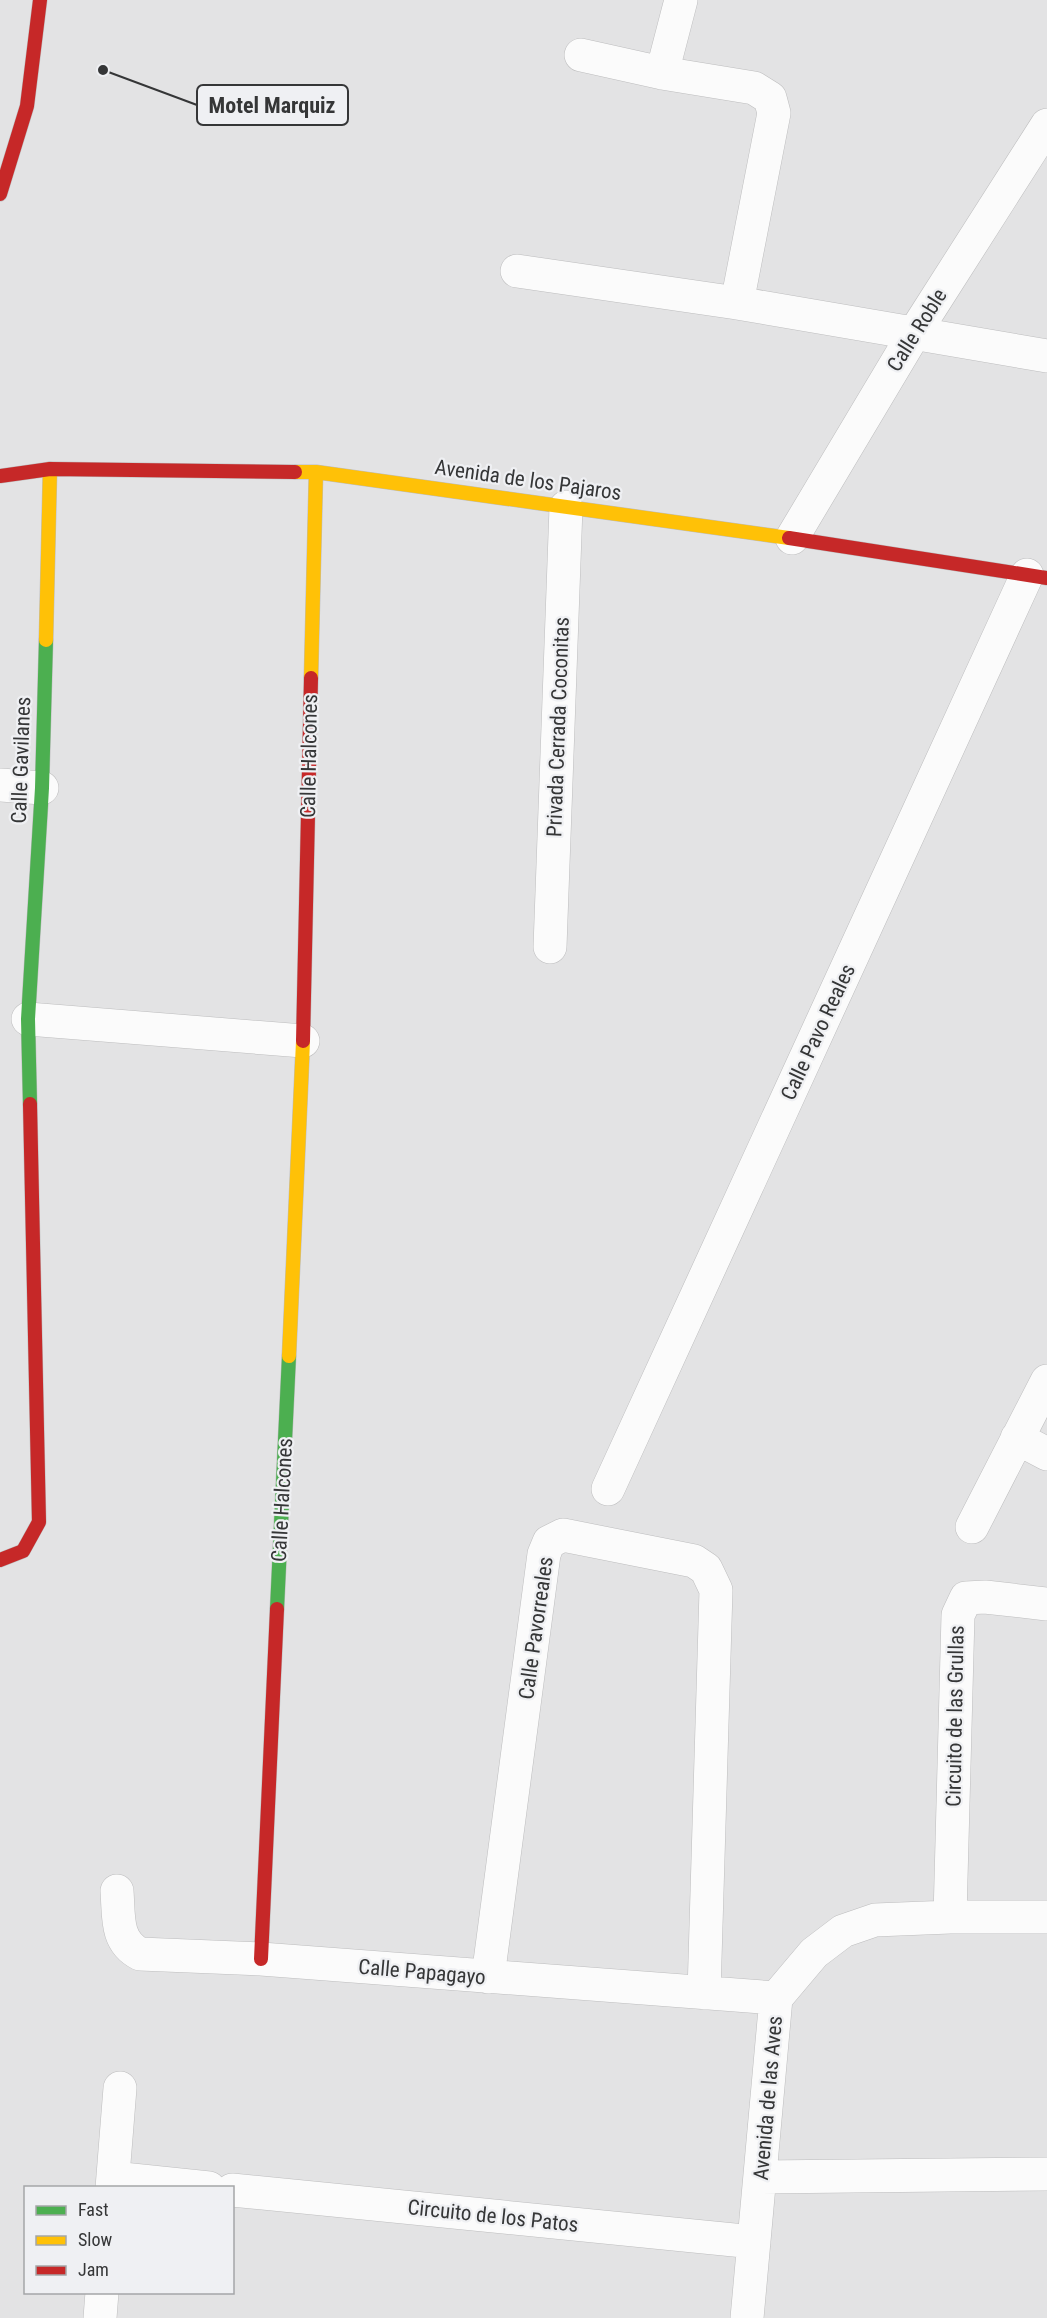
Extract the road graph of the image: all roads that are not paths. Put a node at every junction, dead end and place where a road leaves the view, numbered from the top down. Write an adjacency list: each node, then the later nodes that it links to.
1 (40, 0): 6 (street)
2 (681, 0): 4 (street)
3 (581, 56): 4 (street)
4 (662, 73): 8 (street)
5 (1047, 125): 9 (street, Calle Roble)
6 (0, 194)
7 (517, 271): 8 (street)
8 (737, 303): 9 (street)
9 (915, 332): 10 (street); 15 (street, Calle Roble)
10 (1047, 356)
11 (50, 469): 12 (street, Avenida de los Pajaros); 13 (street, Avenida de los Pajaros); 18 (street, Calle Gavilanes)
12 (315, 472): 14 (street, Avenida de los Pajaros); 21 (street, Calle Halcones)
13 (0, 476)
14 (566, 507): 15 (street, Avenida de los Pajaros); 19 (street, Privada Cerrada Coconitas)
15 (792, 538): 16 (street, Avenida de los Pajaros)
16 (1037, 576): 25 (street, Calle Pavo Reales)
17 (0, 785): 18 (street)
18 (42, 788): 20 (street, Calle Gavilanes)
19 (550, 947)
20 (28, 1019): 21 (street); 27 (street, Calle Gavilanes)
21 (303, 1041): 32 (street, Calle Halcones)
22 (1047, 1381): 23 (street)
23 (1017, 1438): 24 (street); 26 (street)
24 (1047, 1454)
25 (608, 1489)
26 (972, 1527)
27 (0, 1560)
28 (1047, 1604): 30 (street, Circuito de las Grullas)
29 (117, 1891): 32 (street, Calle Papagayo)
30 (950, 1917): 31 (street, Avenida de las Aves); 35 (street, Avenida de las Aves)
31 (1047, 1917)
32 (261, 1959): 33 (street, Calle Papagayo)
33 (488, 1977): 34 (street, Calle Papagayo); 34 (street, Calle Pavorreales)
34 (704, 1993): 35 (street, Calle Papagayo)
35 (776, 1998): 38 (street, Avenida de las Aves)
36 (120, 2088): 39 (street)
37 (1047, 2174): 38 (street)
38 (761, 2176): 42 (street, Avenida de las Aves)
39 (113, 2183): 40 (street)
40 (185, 2186)
41 (234, 2190): 42 (street, Circuito de los Patos)
42 (754, 2242): 45 (street, Avenida de las Aves)
43 (102, 2294): 44 (street)
44 (100, 2318)
45 (747, 2318)

